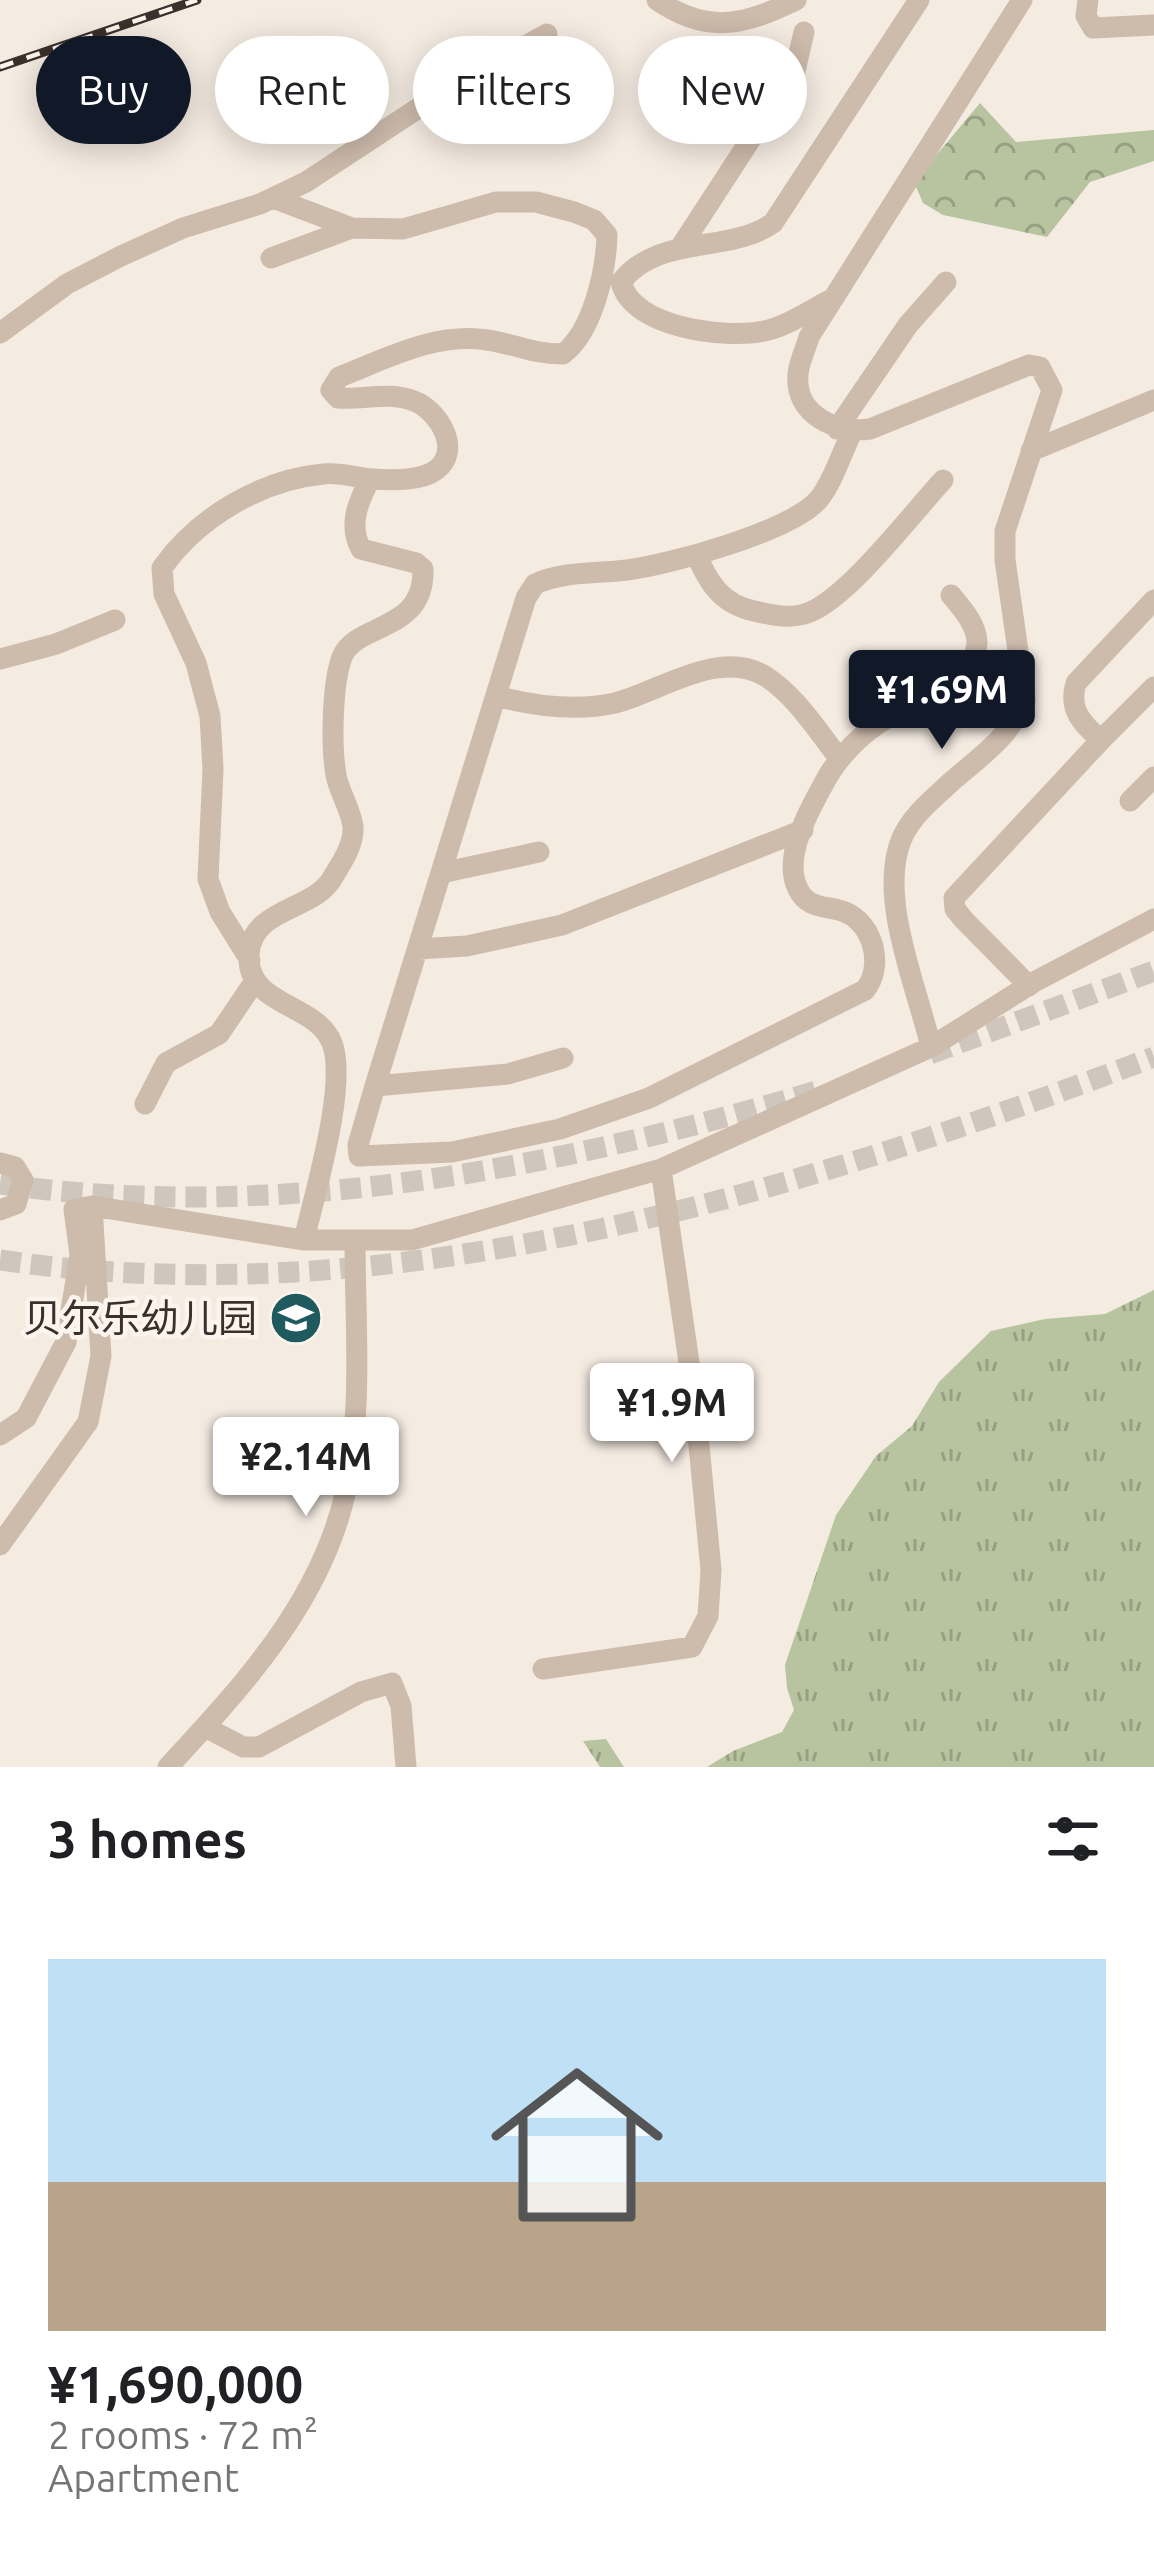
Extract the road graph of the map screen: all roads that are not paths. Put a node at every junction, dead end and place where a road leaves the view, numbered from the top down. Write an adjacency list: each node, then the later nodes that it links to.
1 (657, 0): 2 (street)
2 (796, 0)
3 (919, 0): 11 (street)
4 (1022, 0): 14 (street)
5 (1088, 0): 6 (street)
6 (1154, 25)
7 (804, 32): 11 (street)
8 (547, 34): 9 (street)
9 (273, 198): 10 (street); 15 (street)
10 (352, 228): 12 (street); 19 (street)
11 (680, 248): 14 (street)
12 (271, 258)
13 (946, 282): 17 (street)
14 (834, 298): 17 (street)
15 (3, 329)
16 (1154, 400): 18 (street)
17 (844, 430): 18 (street); 21 (street)
18 (1031, 451): 39 (street)
19 (370, 479): 37 (street); 37 (street)
20 (943, 480): 21 (street)
21 (698, 556): 27 (street)
22 (951, 595): 29 (street)
23 (1154, 600): 28 (street)
24 (116, 620): 25 (street)
25 (0, 659)
26 (1154, 686): 28 (street)
27 (496, 696): 29 (street); 34 (street)
28 (1101, 740): 38 (street)
29 (839, 758): 32 (street)
30 (1154, 777): 31 (street)
31 (1130, 802)
32 (803, 830): 36 (street); 41 (street)
33 (538, 852): 34 (street)
34 (441, 873): 36 (street)
35 (1154, 919): 38 (street)
36 (418, 949): 41 (street)
37 (253, 970): 42 (street); 47 (street)
38 (1029, 986): 39 (street)
39 (931, 1047): 44 (street)
40 (563, 1058): 41 (street)
41 (375, 1087)
42 (145, 1104)
43 (0, 1163): 46 (street)
44 (662, 1169): 48 (street); 51 (street)
45 (92, 1207): 47 (street); 49 (street); 50 (street)
46 (0, 1210)
47 (304, 1240): 48 (street)
48 (355, 1240): 52 (street)
49 (0, 1436)
50 (0, 1545)
51 (543, 1669)
52 (206, 1727): 53 (street); 54 (street)
53 (168, 1767)
54 (406, 1767)

